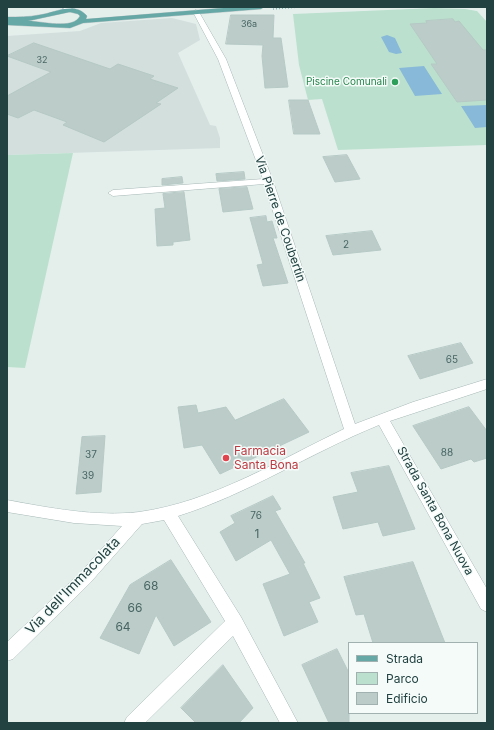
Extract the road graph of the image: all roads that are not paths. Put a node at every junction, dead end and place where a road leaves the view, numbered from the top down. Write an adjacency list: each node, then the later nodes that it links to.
1 (207, 7): 5 (main road)
2 (261, 7): 4 (main road)
3 (60, 9): 5 (main road); 6 (main road)
4 (196, 12): 8 (main road); 11 (street, Via Pierre de Coubertin)
5 (81, 13): 8 (main road)
6 (49, 16): 7 (main road); 10 (main road)
7 (7, 19)
8 (82, 21): 10 (main road)
9 (7, 24): 10 (main road)
10 (52, 25)
11 (268, 181): 12 (street); 15 (street, Via Pierre de Coubertin)
12 (113, 193)
13 (487, 384): 14 (street)
14 (382, 419): 15 (street); 19 (street, Strada Santa Bona Nuova)
15 (351, 431): 17 (street)
16 (7, 506): 18 (street)
17 (168, 513): 18 (street); 20 (street)
18 (138, 518): 21 (street, Via dell'Immacolata)
19 (487, 604)
20 (235, 623): 22 (street); 23 (street)
21 (7, 653)
22 (133, 723)
23 (289, 723)

